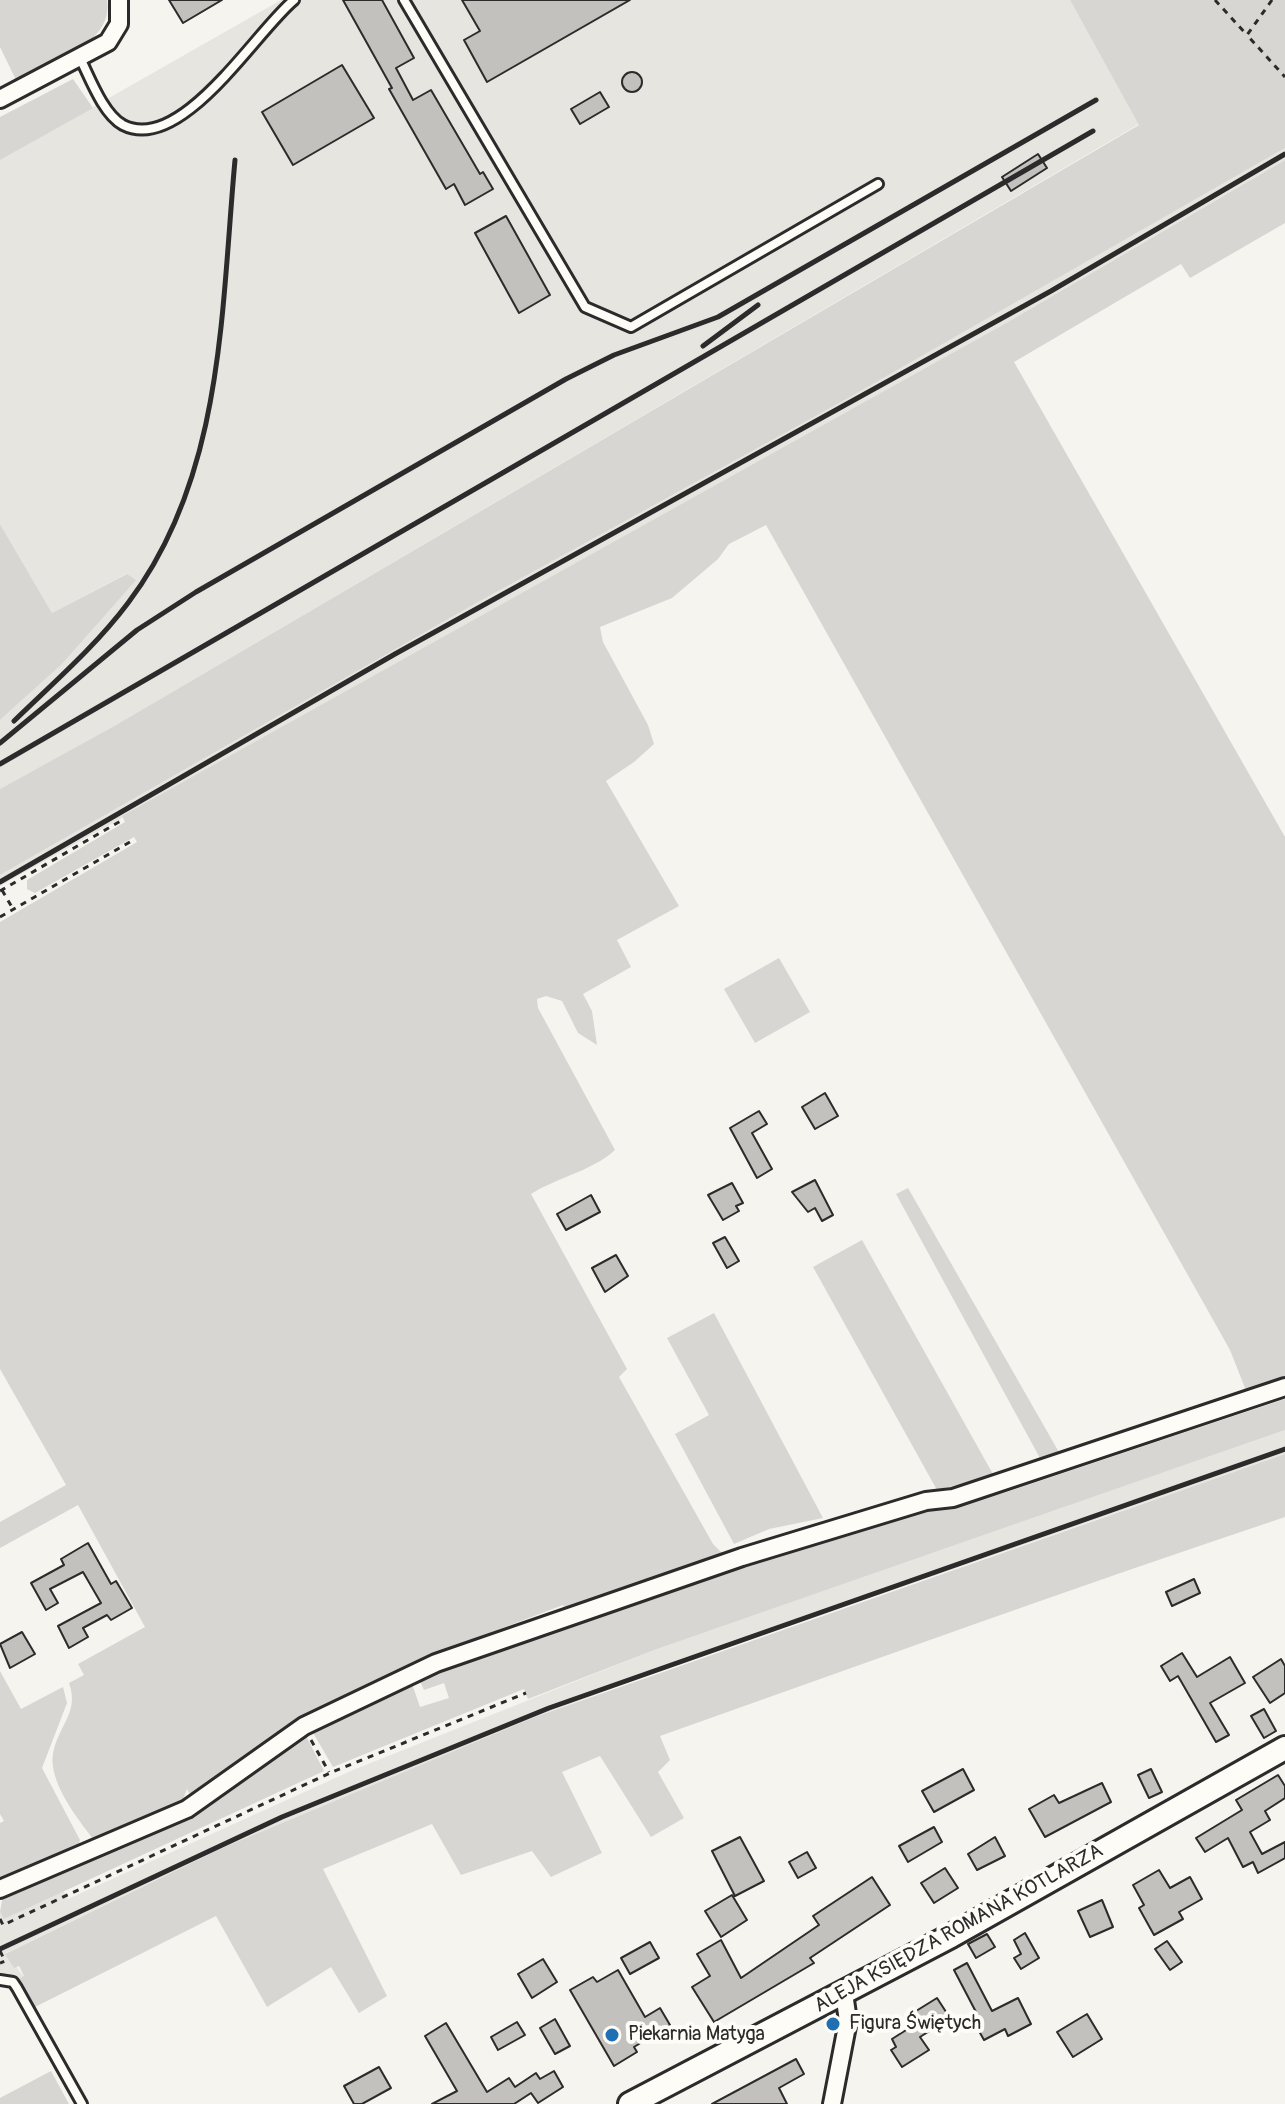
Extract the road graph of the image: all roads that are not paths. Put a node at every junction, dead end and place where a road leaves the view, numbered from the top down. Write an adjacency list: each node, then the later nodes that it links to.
1 (119, 0): 4 (street)
2 (294, 0): 4 (lane)
3 (404, 0): 6 (lane)
4 (80, 58): 5 (street)
5 (0, 99)
6 (878, 184)
7 (1285, 1387): 9 (street)
8 (1285, 1748): 11 (street, ALEJA KSIĘDZA ROMANA KOTLARZA)
9 (0, 1889)
10 (0, 1980): 12 (lane)
11 (844, 1993): 13 (street, ALEJA KSIĘDZA ROMANA KOTLARZA); 14 (street)
12 (82, 2104)
13 (630, 2104)
14 (832, 2104)

